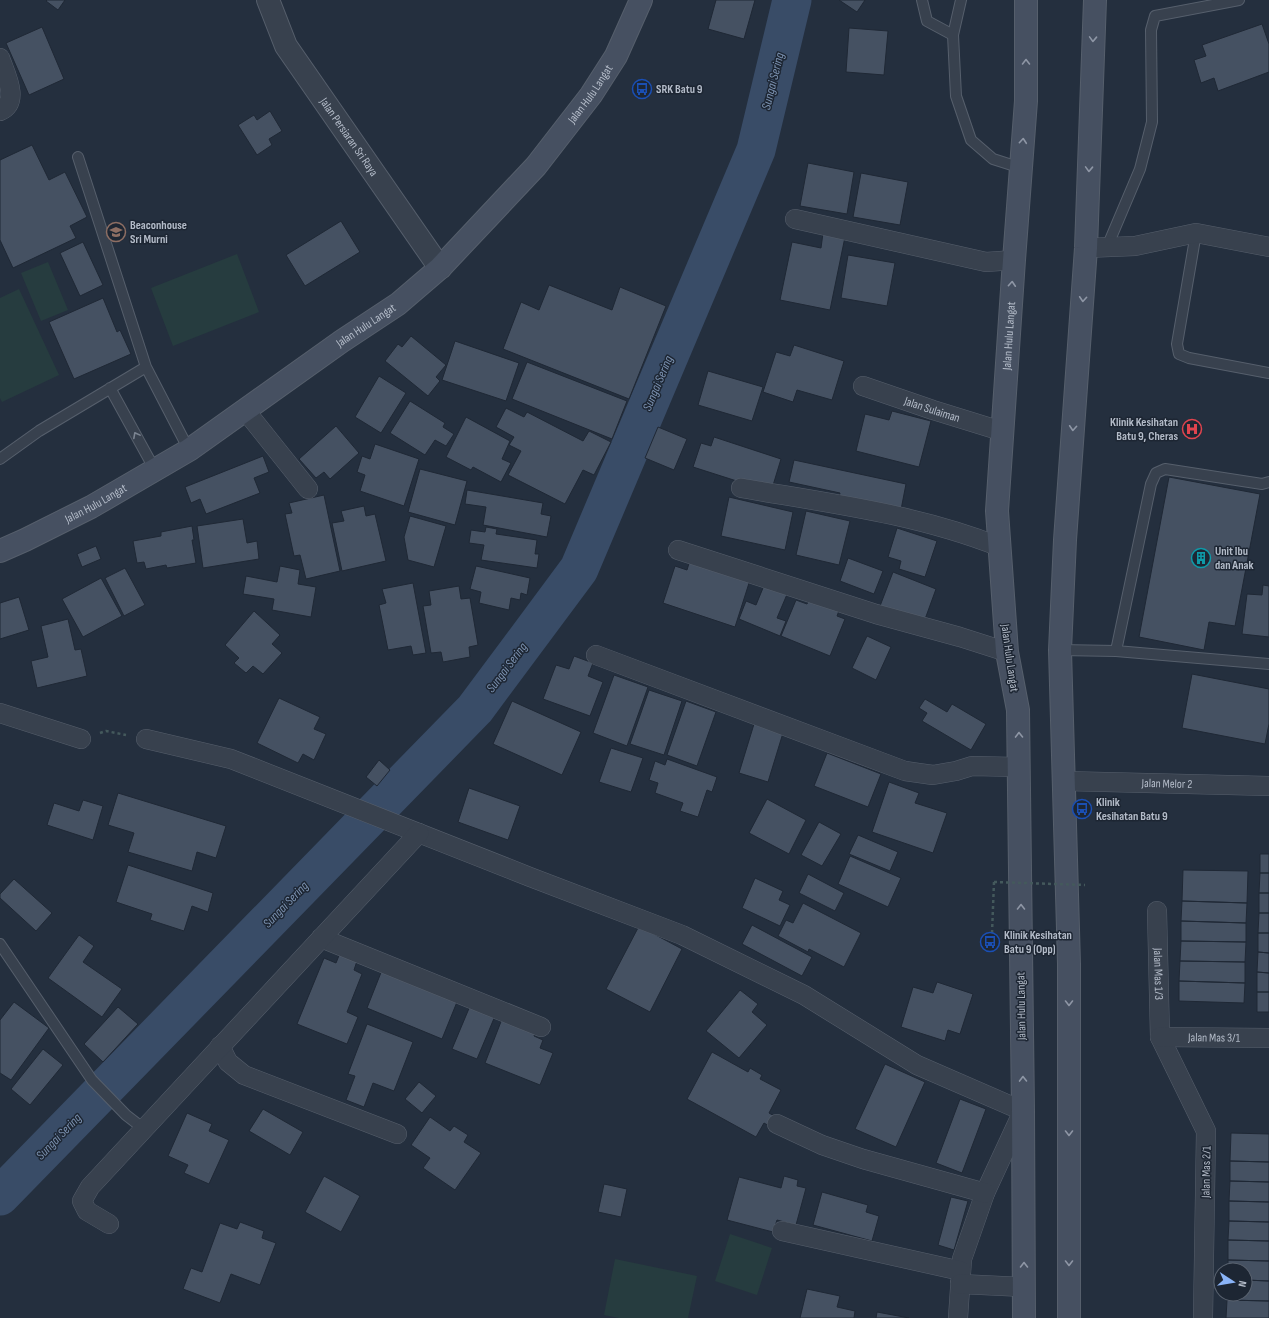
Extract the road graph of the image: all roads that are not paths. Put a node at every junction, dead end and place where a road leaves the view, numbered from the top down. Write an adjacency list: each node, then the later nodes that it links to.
1 (268, 0): 18 (street, Jalan Persiaran Sri Raya)
2 (641, 0): 18 (main road, Jalan Hulu Langat)
3 (922, 0): 8 (lane)
4 (962, 0): 8 (lane)
5 (1026, 0): 12 (main road, Jalan Hulu Langat, one-way to 5)
6 (1095, 0): 16 (main road, one-way to 16)
7 (1239, 0): 16 (lane)
8 (953, 35): 12 (lane)
9 (0, 58): 10 (street)
10 (0, 111)
11 (78, 157): 19 (lane)
12 (1021, 168): 17 (main road, Jalan Hulu Langat)
13 (795, 219): 17 (street)
14 (1196, 233): 15 (street); 16 (street); 20 (lane)
15 (1261, 245)
16 (1097, 248): 34 (main road, one-way to 34)
17 (1014, 260): 24 (main road, Jalan Hulu Langat, one-way to 17)
18 (440, 268): 23 (main road, Jalan Hulu Langat)
19 (146, 367): 22 (lane); 25 (lane)
20 (1269, 372)
21 (863, 386): 24 (street, Jalan Sulaiman)
22 (110, 388): 26 (lane); 27 (lane, one-way to 22)
23 (245, 410): 25 (main road, Jalan Hulu Langat); 30 (street)
24 (1001, 431): 31 (main road, Jalan Hulu Langat)
25 (189, 450): 27 (main road, Jalan Hulu Langat)
26 (0, 459)
27 (155, 470): 33 (main road, Jalan Hulu Langat)
28 (1269, 482): 35 (lane)
29 (741, 488): 31 (street)
30 (308, 489)
31 (1000, 547): 36 (main road, Jalan Hulu Langat)
32 (678, 550): 36 (street)
33 (0, 551)
34 (1060, 650): 35 (lane); 43 (main road)
35 (1116, 651): 38 (lane)
36 (1006, 652): 42 (main road, Jalan Hulu Langat, one-way to 36)
37 (596, 656): 42 (street)
38 (1269, 664)
39 (0, 713): 40 (street)
40 (81, 739)
41 (146, 739): 45 (street)
42 (1019, 767): 53 (main road, Jalan Hulu Langat, one-way to 42)
43 (1064, 781): 44 (street, Jalan Melor 2); 64 (main road, one-way to 64)
44 (1269, 786)
45 (413, 831): 47 (street); 53 (street)
46 (1157, 911): 50 (street, Jalan Mas 1/3)
47 (321, 938): 49 (street); 52 (street)
48 (0, 944): 55 (lane)
49 (541, 1027)
50 (1160, 1037): 51 (street, Jalan Mas 3/1); 65 (street, Jalan Mas 2/1)
51 (1269, 1038)
52 (220, 1046): 55 (street); 56 (street)
53 (1023, 1111): 57 (street); 61 (main road, Jalan Hulu Langat, one-way to 53)
54 (777, 1124): 57 (street)
55 (144, 1129): 58 (street)
56 (397, 1134)
57 (985, 1193): 60 (street)
58 (108, 1224)
59 (782, 1231): 60 (street)
60 (960, 1278): 61 (street); 62 (street)
61 (1024, 1287): 63 (main road, Jalan Hulu Langat)
62 (958, 1318)
63 (1024, 1318)
64 (1069, 1318)
65 (1203, 1318)

